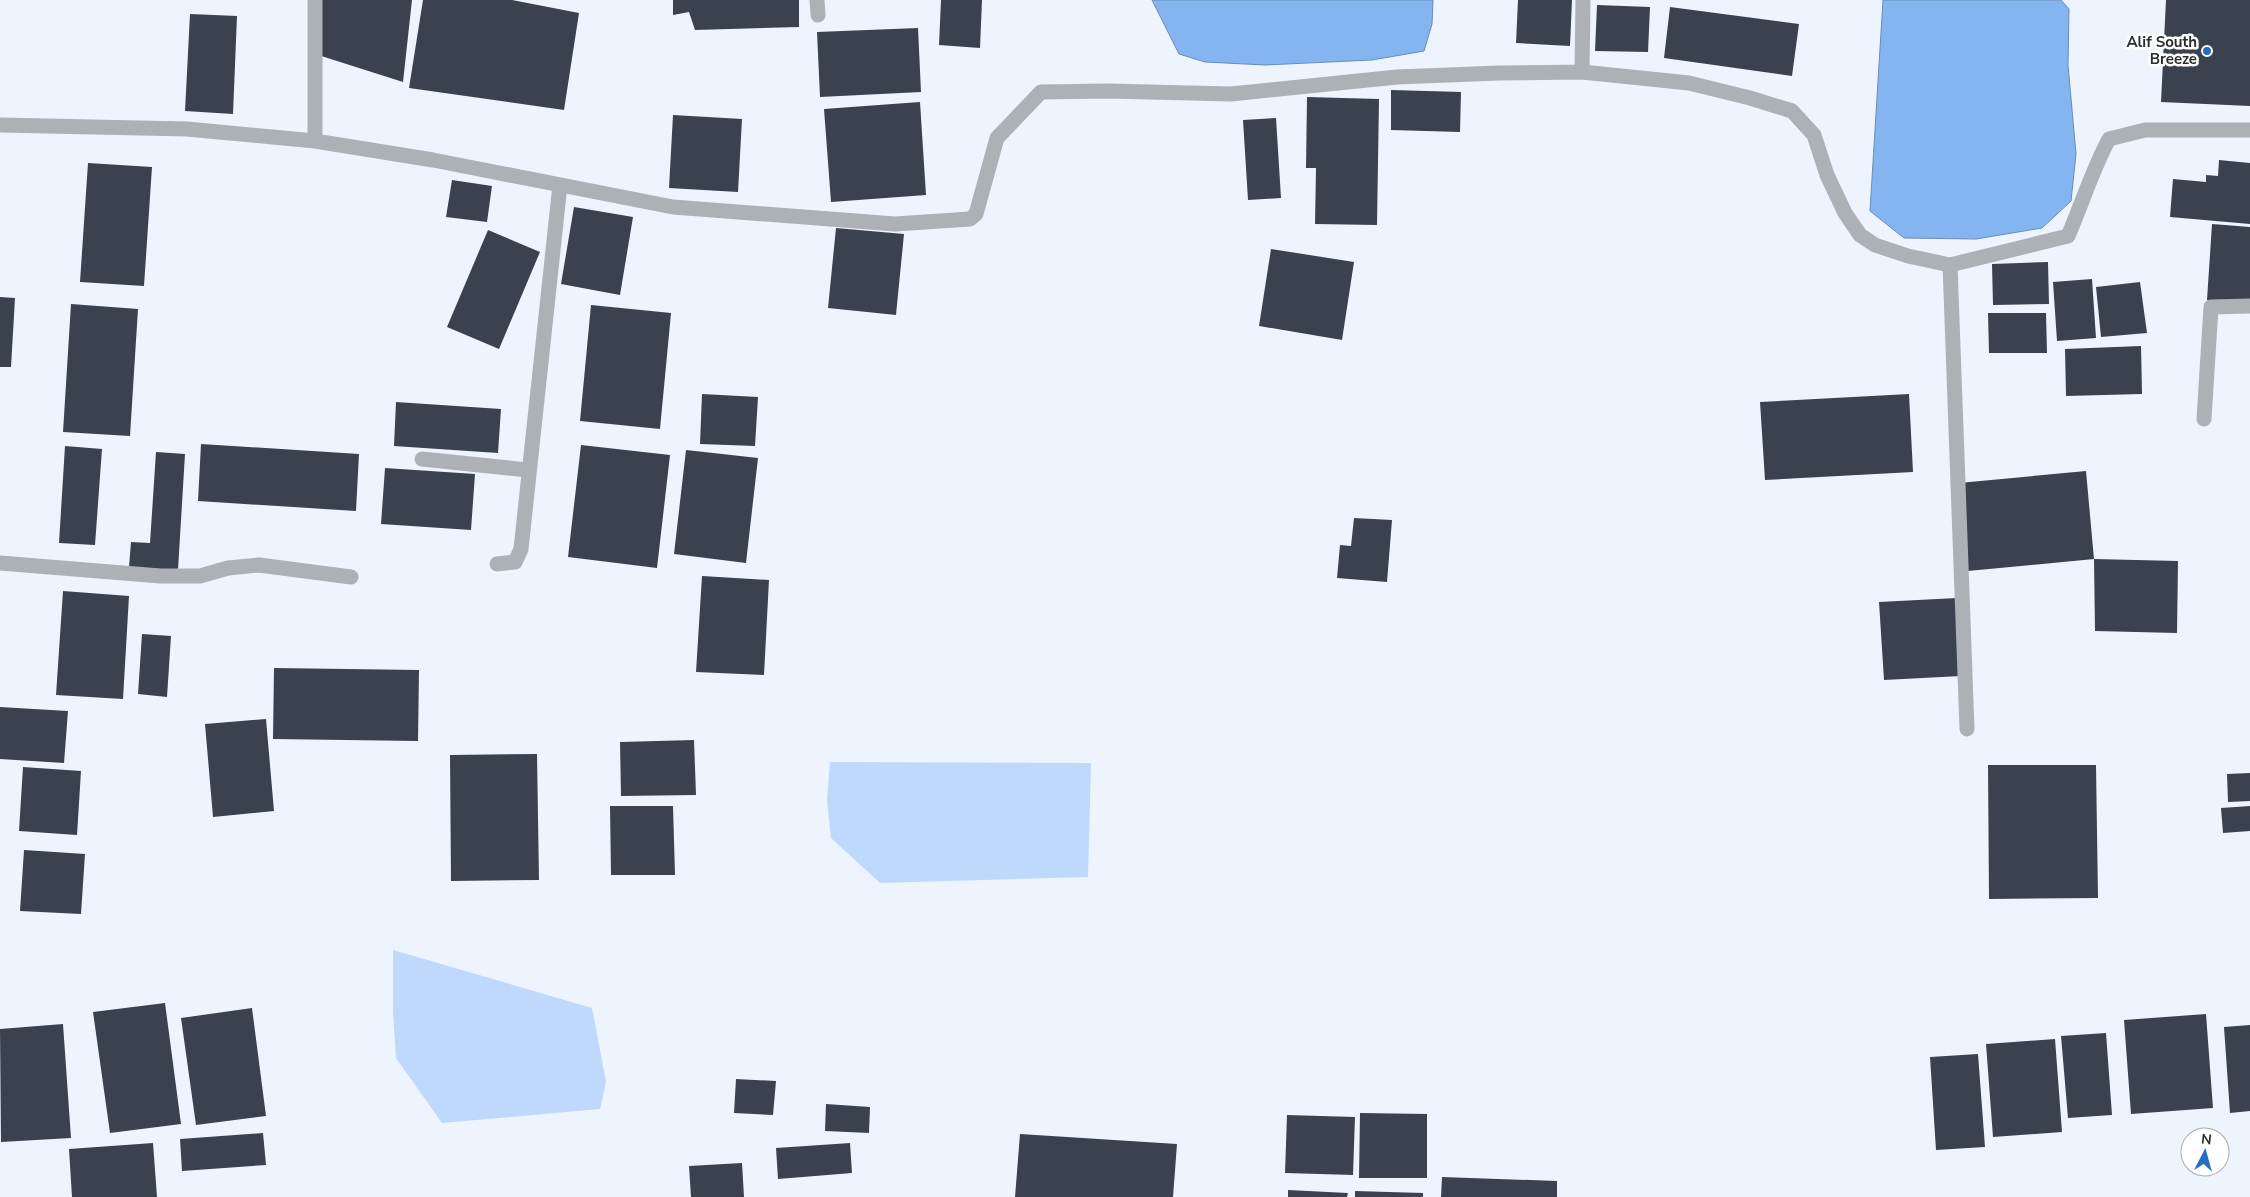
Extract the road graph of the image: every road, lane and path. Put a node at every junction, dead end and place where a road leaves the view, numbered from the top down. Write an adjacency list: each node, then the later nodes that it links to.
1 (315, 0): 6 (street)
2 (1583, 0): 3 (street)
3 (1582, 72): 7 (street); 8 (street)
4 (0, 125): 6 (street)
5 (2250, 130): 8 (street)
6 (315, 141): 7 (street)
7 (560, 185): 12 (street)
8 (1950, 265): 16 (street)
9 (2250, 306): 10 (street)
10 (2204, 419)
11 (422, 459): 12 (street)
12 (528, 470): 14 (street)
13 (0, 563): 15 (street)
14 (497, 564)
15 (351, 577)
16 (1967, 729)

